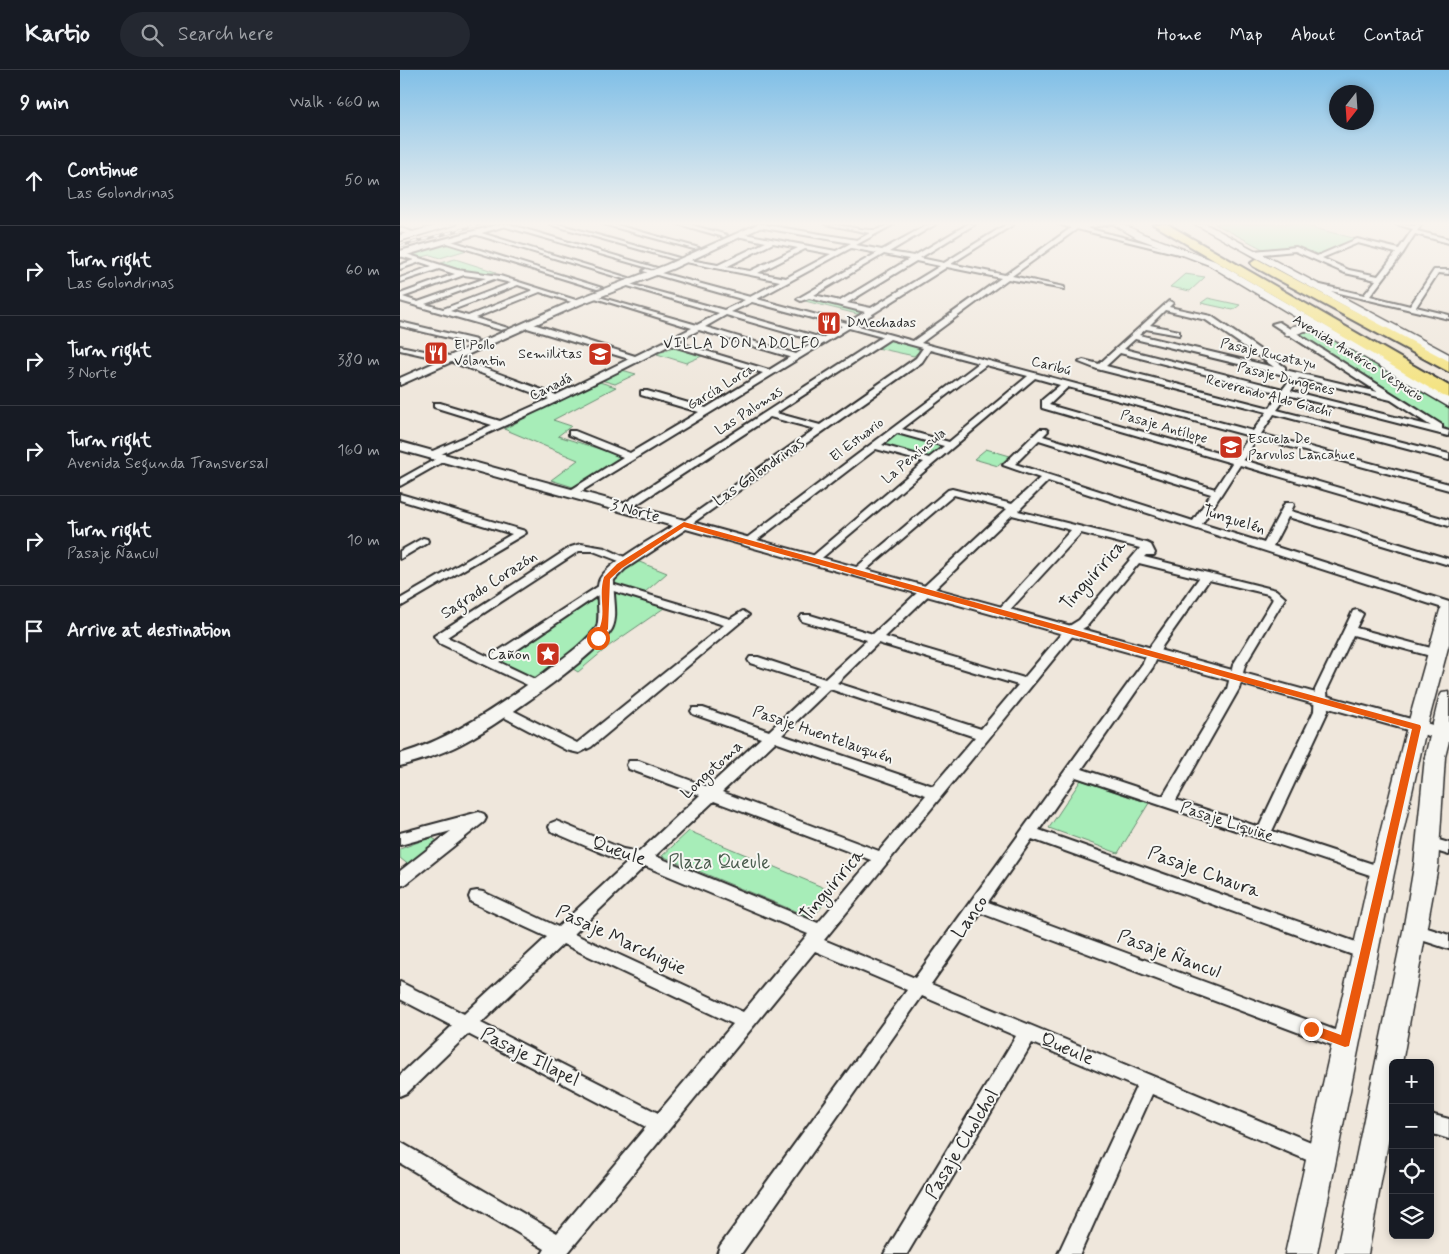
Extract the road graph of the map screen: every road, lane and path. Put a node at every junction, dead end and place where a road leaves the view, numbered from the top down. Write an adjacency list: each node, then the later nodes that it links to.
1 (447, 279): 27 (street)
2 (486, 279): 32 (street)
3 (506, 279): 22 (street)
4 (559, 279): 26 (street)
5 (620, 279): 21 (street)
6 (630, 279): 21 (street)
7 (681, 279): 29 (street, Caribú)
8 (783, 279): 20 (street)
9 (835, 279): 33 (street)
10 (882, 279): 33 (street)
11 (923, 279): 37 (street, García Lorca)
12 (1003, 279): 56 (street)
13 (1017, 279): 24 (street)
14 (1239, 279): 48 (main road, Avenida Américo Vespucio)
15 (1253, 279): 77 (highway)
16 (1288, 279): 68 (highway)
17 (1301, 279): 23 (main road)
18 (1381, 279): 28 (street)
19 (1431, 279): 35 (street)
20 (787, 280): 29 (street, Canadá)
21 (625, 281): 26 (street); 38 (street)
22 (518, 283): 25 (street); 36 (street)
23 (1312, 285): 28 (street); 64 (main road)
24 (1062, 288)
25 (540, 290): 30 (street); 40 (street)
26 (596, 292): 30 (street); 44 (street)
27 (400, 297): 32 (street)
28 (1366, 297): 35 (street)
29 (752, 299): 38 (street, Canadá); 45 (street, Caribú)
30 (573, 301): 42 (street); 47 (street)
31 (1171, 302): 34 (street)
32 (418, 304): 36 (street)
33 (841, 304): 37 (street)
34 (1164, 308): 46 (street); 70 (street)
35 (1412, 308): 39 (street)
36 (443, 311): 40 (street)
37 (872, 311): 45 (street, García Lorca)
38 (723, 313): 44 (street, Canadá); 53 (street)
39 (1449, 317)
40 (468, 318): 47 (street)
41 (400, 324): 54 (street)
42 (527, 324): 62 (street); 63 (street)
43 (1276, 324): 49 (street, Avenida Américo Vespucio)
44 (697, 326): 55 (street, Canadá); 60 (street)
45 (849, 326): 51 (street, Caribú); 53 (street, García Lorca)
46 (1144, 326): 50 (street); 52 (street)
47 (504, 328): 54 (street)
48 (1327, 330): 49 (main road); 80 (main road, Avenida Américo Vespucio)
49 (1290, 333): 79 (street, Avenida Américo Vespucio)
50 (1176, 334)
51 (889, 336): 56 (street, Caribú); 84 (street, Las Palomas)
52 (1133, 336): 59 (street); 70 (street, Pasaje Rucatayu)
53 (823, 341): 60 (street, García Lorca)
54 (472, 342): 61 (street)
55 (668, 342): 63 (street, Canadá); 69 (street)
56 (915, 343): 57 (street, Caribú)
57 (928, 347): 65 (street, Caribú); 86 (street, Las Golondrinas)
58 (401, 348): 61 (street)
59 (1118, 350): 67 (street); 76 (street, Pasaje Dungenes)
60 (798, 356): 69 (street, García Lorca)
61 (440, 357): 62 (street); 71 (street)
62 (451, 359): 73 (street); 78 (street)
63 (636, 359): 78 (street, Canadá)
64 (1449, 359)
65 (985, 362): 72 (street, Caribú); 87 (street, El Estuario)
66 (1083, 362): 67 (street, Reverendo Aldo Giachi)
67 (1100, 367): 82 (street, Reverendo Aldo Giachi)
68 (1449, 367)
69 (770, 373): 83 (street, García Lorca)
70 (1293, 374): 76 (street); 79 (street, Pasaje Rucatayu)
71 (400, 375)
72 (1034, 375): 74 (street, Caribú); 93 (street, La Península)
73 (400, 382)
74 (1066, 384): 90 (street, Caribú); 98 (street, Pasaje Antílope)
75 (644, 392): 83 (street)
76 (1285, 392): 82 (street); 89 (street, Pasaje Dungenes)
77 (1449, 393)
78 (558, 399): 85 (street, Canadá)
79 (1396, 399): 89 (street, Avenida Américo Vespucio)
80 (1449, 403)
81 (437, 405): 85 (street)
82 (1272, 411): 90 (street); 96 (street, Reverendo Aldo Giachi)
83 (707, 412): 95 (street, García Lorca)
84 (769, 414): 86 (street); 105 (street, Las Palomas)
85 (502, 425): 94 (street, Canadá)
86 (822, 428): 108 (street, Las Golondrinas)
87 (895, 430): 92 (street, El Estuario); 93 (street)
88 (572, 433): 95 (street)
89 (1448, 434)
90 (1255, 435): 98 (street); 101 (street, Caribú)
91 (400, 446): 94 (street, 3 Norte)
92 (875, 446): 97 (street); 112 (street, El Estuario)
93 (950, 446): 97 (street, La Península)
94 (437, 456): 100 (street, Canadá); 103 (street, 3 Norte)
95 (631, 457): 103 (street, García Lorca)
96 (1449, 457)
97 (932, 461): 117 (street, La Península)
98 (1238, 462): 102 (street); 107 (street, Pasaje Antílope)
99 (1047, 477): 102 (street, Tunquelén); 106 (street, Longotoma); 109 (street, Tunquelén)
100 (400, 483)
101 (1449, 487)
102 (1217, 493): 109 (street)
103 (571, 494): 105 (street, 3 Norte)
104 (400, 497): 125 (street)
105 (624, 508): 108 (street, 3 Norte)
106 (1013, 510): 110 (street); 121 (street); 124 (street, Longotoma)
107 (1449, 523)
108 (684, 524): 112 (street, 3 Norte); 118 (street, Las Golondrinas)
109 (1196, 525): 114 (street, Tunquelén)
110 (1078, 529): 113 (street); 127 (street)
111 (423, 541): 115 (street)
112 (748, 542): 117 (street, 3 Norte)
113 (1147, 547): 116 (street, Tinguiririca); 120 (street)
114 (1268, 548): 119 (street); 126 (street, Tunquelén)
115 (400, 556)
116 (1137, 559): 120 (street); 131 (street, Tinguiririca)
117 (813, 560): 121 (street, 3 Norte)
118 (627, 561): 123 (street, Las Golondrinas); 136 (street, Sagrado Corazón)
119 (1449, 562)
120 (1153, 563): 122 (street)
121 (857, 572): 124 (street, 3 Norte)
122 (1206, 576): 133 (street, Lanco); 137 (street)
123 (605, 585): 136 (street); 139 (street); 143 (street)
124 (928, 592): 127 (street, 3 Norte); 132 (street, Longotoma)
125 (400, 604)
126 (1449, 608): 134 (main road)
127 (1002, 612): 131 (street, 3 Norte)
128 (1357, 614): 130 (street)
129 (806, 618): 132 (street)
130 (1350, 630): 134 (street); 142 (street)
131 (1070, 631): 133 (street, 3 Norte); 138 (street, Tinguiririca)
132 (878, 639): 138 (street); 140 (street, Longotoma)
133 (1153, 654): 137 (street, 3 Norte); 150 (street, Lanco)
134 (1438, 654): 145 (main road)
135 (754, 660): 140 (street)
136 (490, 662): 139 (street, Sagrado Corazón)
137 (1236, 677): 142 (street, 3 Norte); 153 (street)
138 (1027, 683): 146 (street, Tinguiririca)
139 (536, 684): 143 (street)
140 (829, 684): 146 (street); 147 (street, Longotoma)
141 (1449, 698): 145 (main road)
142 (1321, 701): 145 (street, 3 Norte); 156 (street)
143 (500, 710): 148 (street)
144 (698, 711): 147 (street, Pasaje Huentelauquén)
145 (1435, 732): 158 (main road); 161 (main road)
146 (984, 735): 151 (street, Tinguiririca)
147 (773, 737): 151 (street, Pasaje Huentelauquén); 152 (street, Longotoma)
148 (400, 760)
149 (634, 765): 152 (street)
150 (1072, 772): 153 (street, Pasaje Liquiñe); 155 (street, Lanco)
151 (936, 793): 160 (street, Tinguiririca)
152 (712, 794): 159 (street, Longotoma); 160 (street)
153 (1168, 802): 156 (street, Pasaje Liquiñe)
154 (556, 828): 159 (street, Queule)
155 (1029, 832): 164 (street, Lanco); 169 (street, Pasaje Chaura)
156 (1263, 833): 161 (street, Pasaje Liquiñe)
157 (400, 839): 162 (street)
158 (1439, 846): 165 (main road)
159 (643, 858): 166 (street, Longotoma); 167 (street, Queule)
160 (882, 858): 167 (street, Tinguiririca)
161 (1382, 872): 169 (main road)
162 (400, 880)
163 (477, 897): 166 (street, Pasaje Marchigüe)
164 (978, 905): 170 (street, Lanco); 175 (street, Pasaje Ñancul)
165 (1415, 931): 168 (street); 178 (main road)
166 (561, 936): 172 (street, Pasaje Marchigüe); 173 (street, Longotoma)
167 (817, 937): 170 (street, Queule); 172 (street, Tinguiririca)
168 (1449, 942)
169 (1364, 952): 175 (main road)
170 (920, 988): 174 (street, Queule); 185 (street, Lanco)
171 (400, 990): 173 (street, Pasaje Illapel)
172 (746, 1022): 180 (street, Tinguiririca)
173 (466, 1024): 177 (street, Longotoma); 180 (street, Pasaje Illapel)
174 (1028, 1033): 176 (street, Queule); 186 (street, Pasaje Cholchol)
175 (1345, 1042): 183 (main road)
176 (1148, 1083): 183 (street, Queule); 187 (street)
177 (400, 1086)
178 (1386, 1108): 189 (main road)
179 (1434, 1124): 181 (street)
180 (661, 1125): 184 (street, Tinguiririca)
181 (1449, 1130)
182 (400, 1152): 184 (street)
183 (1321, 1156): 188 (main road)
184 (557, 1250)
185 (728, 1254)
186 (895, 1254)
187 (1069, 1254)
188 (1301, 1254)
189 (1352, 1254)

